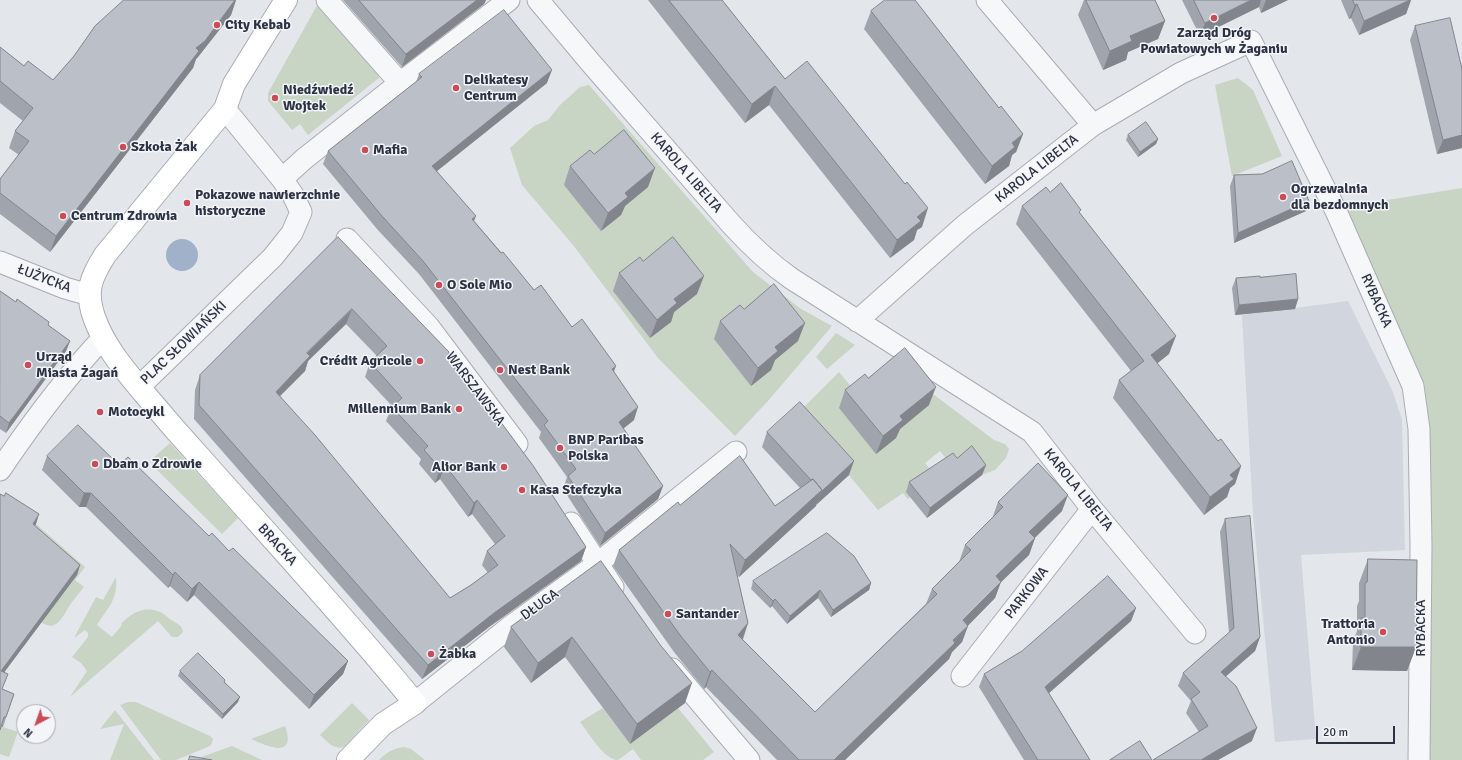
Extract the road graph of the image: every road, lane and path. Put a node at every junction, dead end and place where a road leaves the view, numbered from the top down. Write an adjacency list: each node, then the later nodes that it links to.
1 (286, 0): 7 (street, PLAC SŁOWIAŃSKI)
2 (327, 0): 6 (street)
3 (509, 0): 6 (street)
4 (538, 0): 13 (street, KAROLA LIBELTA)
5 (987, 0): 8 (street, KAROLA LIBELTA)
6 (400, 83): 9 (street)
7 (225, 108): 9 (street, PLAC SŁOWIAŃSKI); 12 (street, PLAC SŁOWIAŃSKI)
8 (1093, 125): 13 (street, KAROLA LIBELTA); 29 (street, RYBACKA)
9 (282, 179): 15 (street, PLAC SŁOWIAŃSKI)
10 (346, 239): 17 (street, WARSZAWSKA)
11 (0, 262): 12 (street, ŁUŻYCKA)
12 (89, 295): 14 (street, PLAC SŁOWIAŃSKI)
13 (856, 321): 20 (street, KAROLA LIBELTA)
14 (103, 338): 15 (street, PLAC SŁOWIAŃSKI); 18 (street)
15 (138, 387): 26 (street, BRACKA)
16 (736, 452): 21 (street, DŁUGA)
17 (526, 457)
18 (0, 470)
19 (559, 505): 21 (street)
20 (1092, 509): 23 (street, KAROLA LIBELTA); 25 (street, PARKOWA)
21 (597, 564): 22 (street); 26 (street, DŁUGA)
22 (624, 602)
23 (1195, 633)
24 (661, 654): 28 (street)
25 (962, 676)
26 (415, 703): 27 (street, DŁUGA)
27 (348, 760)
28 (749, 760)
29 (1419, 760)

